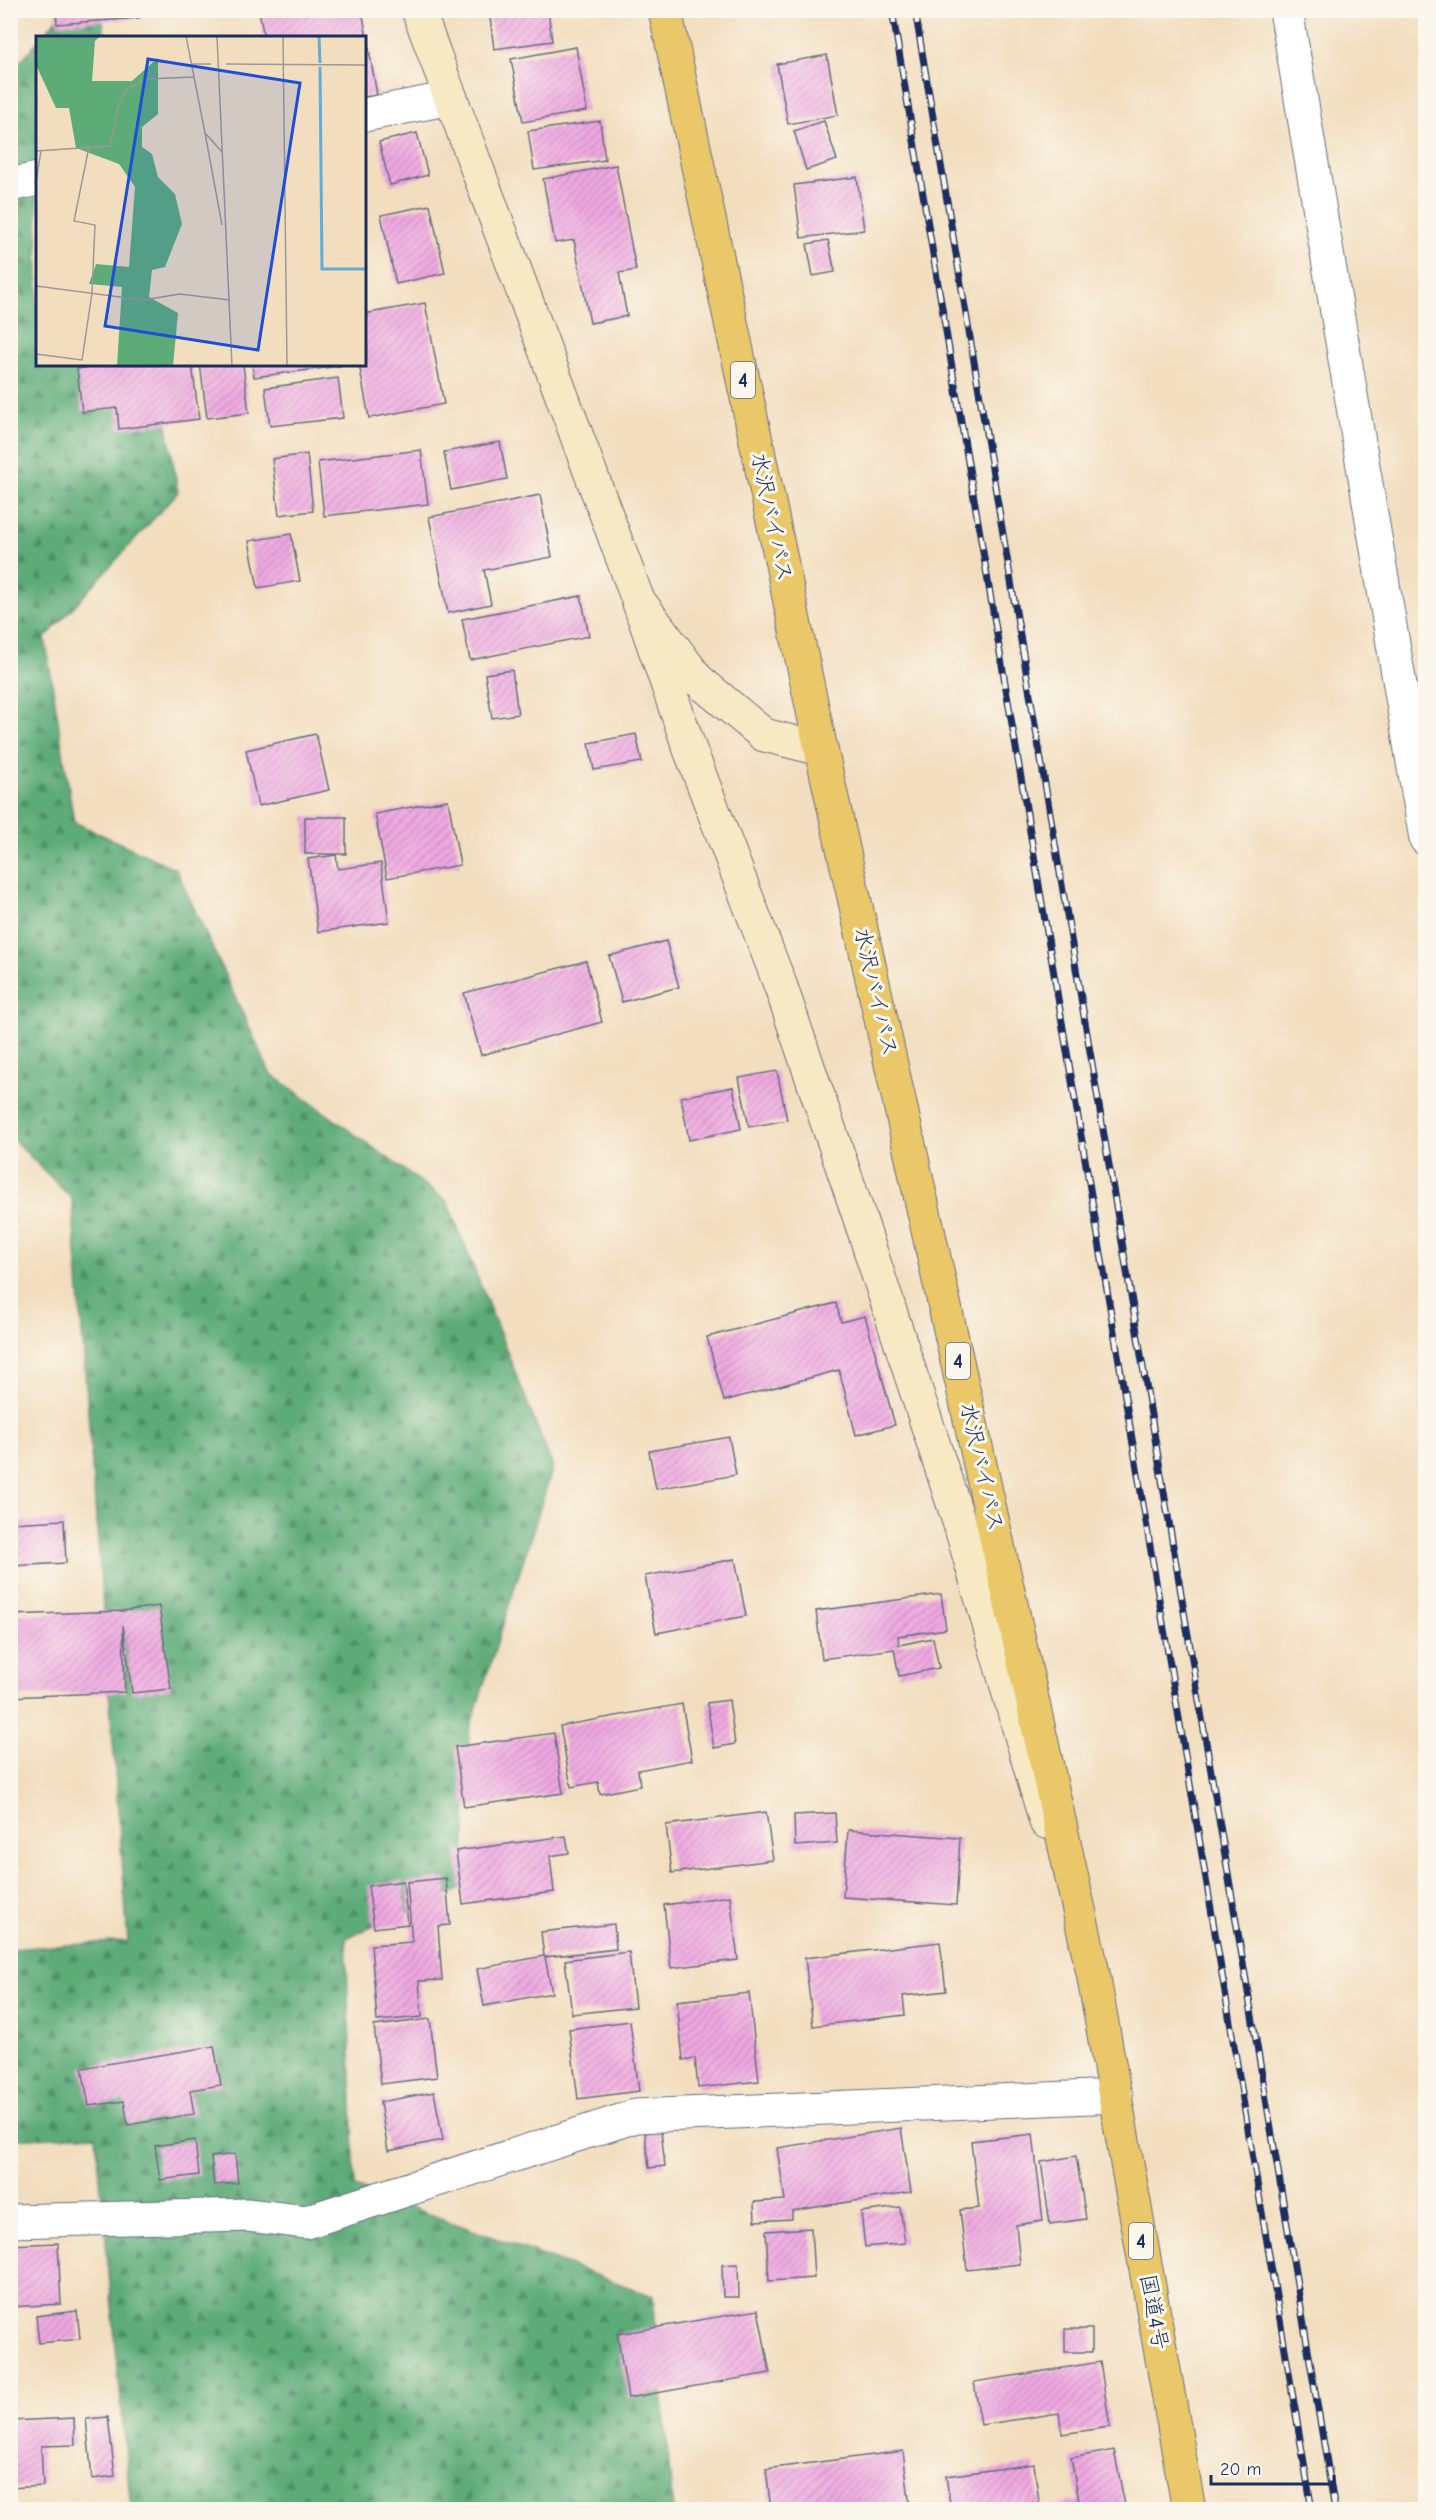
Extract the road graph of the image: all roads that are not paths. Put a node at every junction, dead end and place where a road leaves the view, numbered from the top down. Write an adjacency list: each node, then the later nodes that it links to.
1 (418, 10): 4 (main road)
2 (665, 10): 9 (highway, 水沢バイパス / 4)
3 (1286, 10): 10 (street)
4 (451, 98): 5 (street); 8 (main road)
5 (366, 115)
6 (36, 179): 7 (street)
7 (10, 185)
8 (638, 600): 9 (main road); 11 (main road)
9 (821, 748): 11 (highway, 水沢バイパス / 4)
10 (1425, 838)
11 (1094, 1973): 12 (highway, 国道4号 / 4)
12 (1116, 2096): 13 (street); 14 (highway, 国道4号 / 4)
13 (10, 2222)
14 (1189, 2510)

